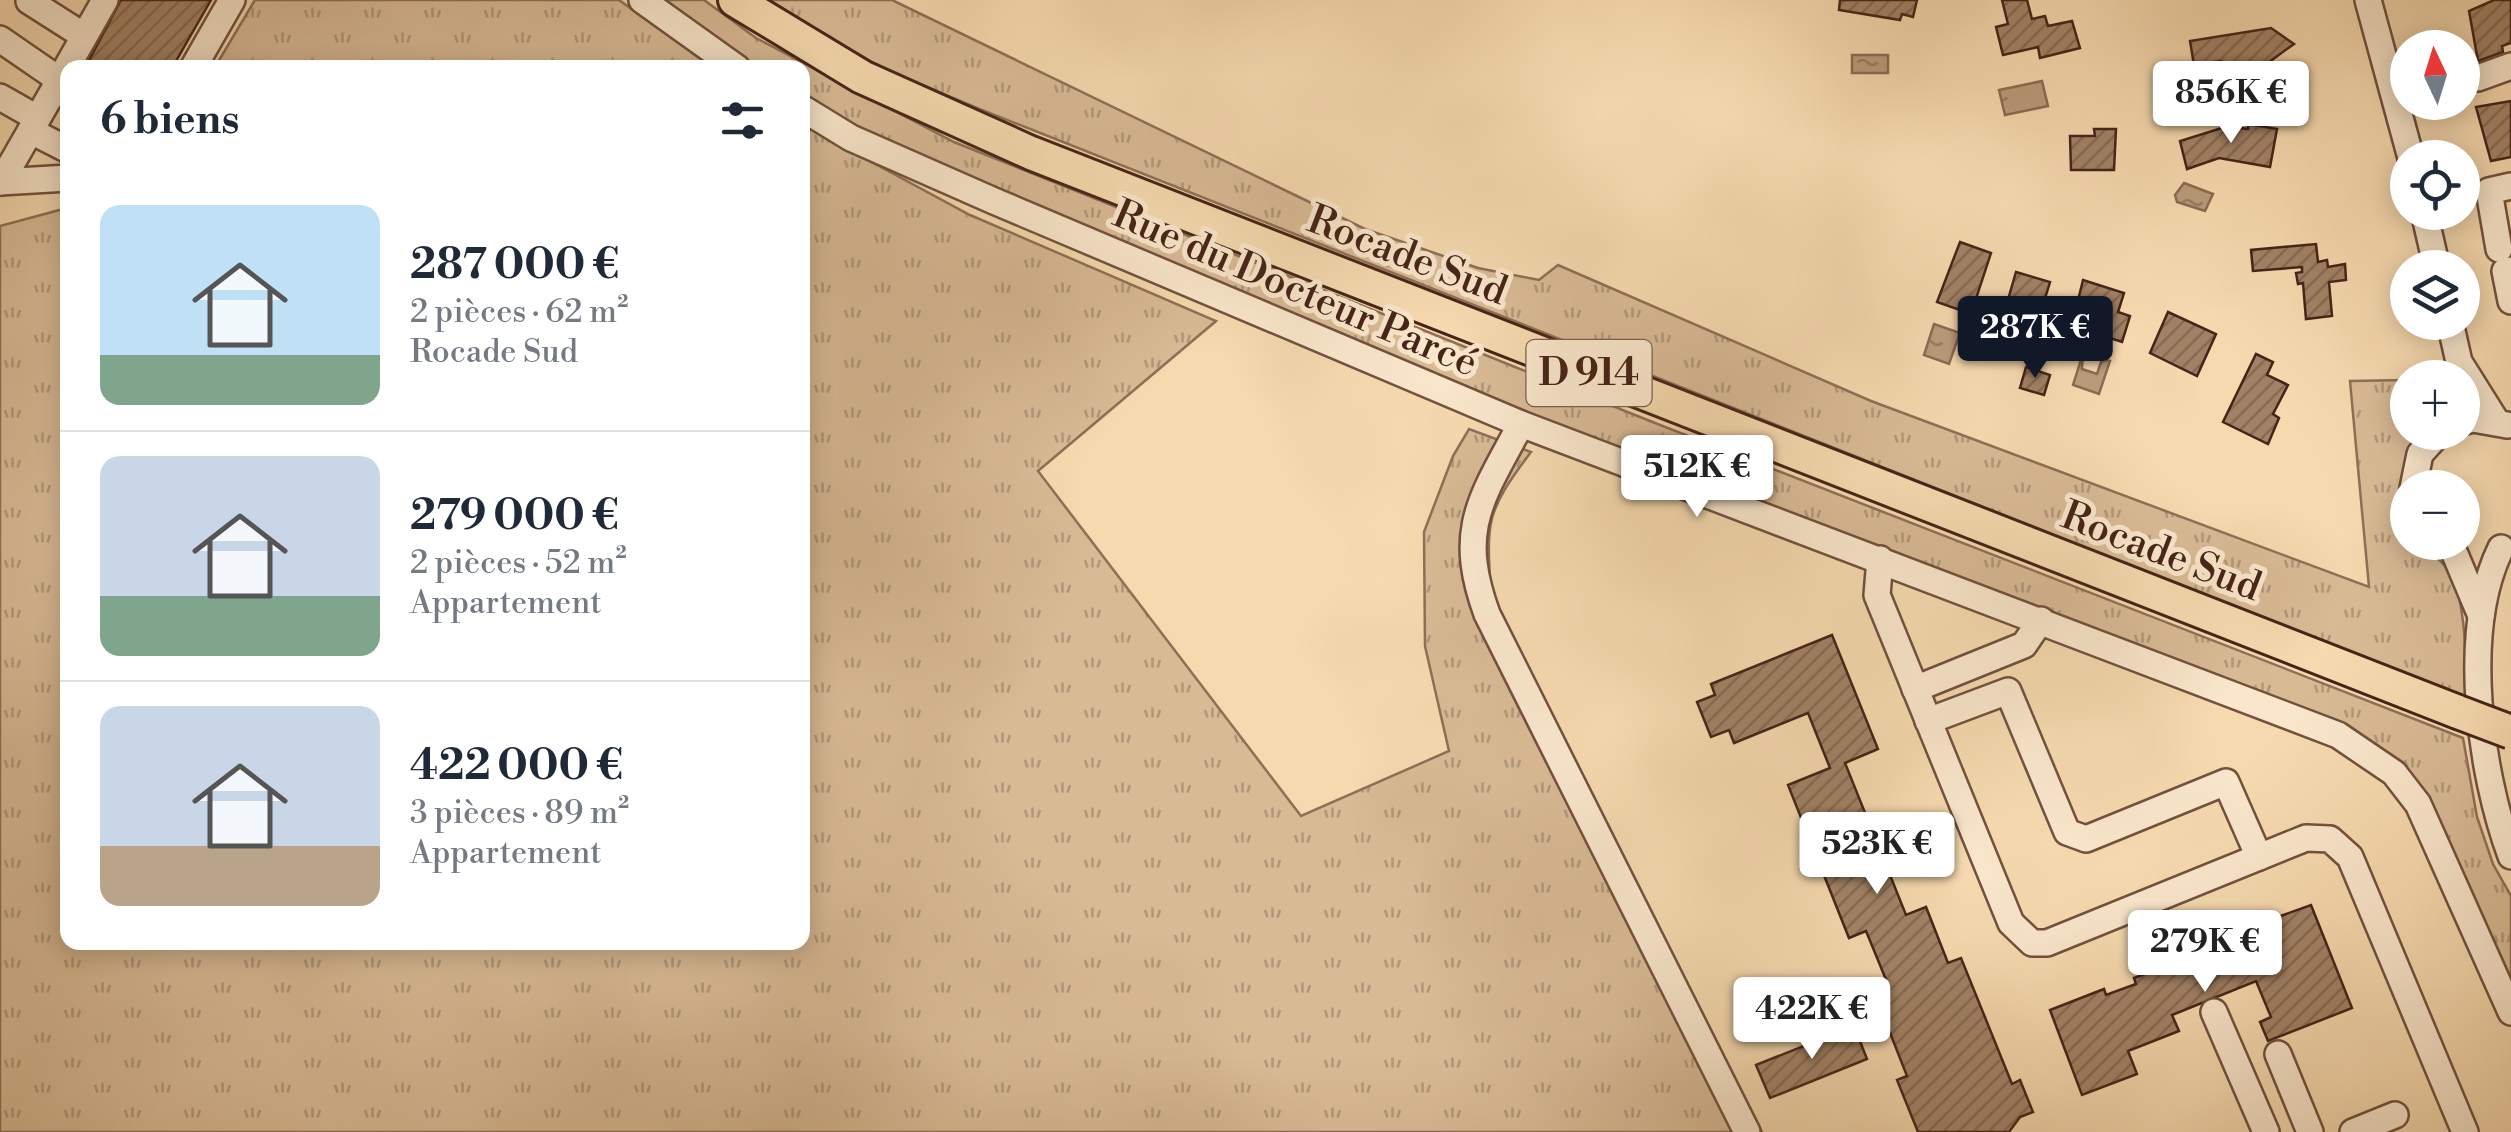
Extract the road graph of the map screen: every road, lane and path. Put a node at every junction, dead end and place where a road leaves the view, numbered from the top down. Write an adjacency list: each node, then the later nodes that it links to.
1 (29, 0): 7 (street); 8 (street)
2 (104, 0): 7 (street)
3 (232, 0): 10 (street)
4 (642, 0): 11 (street)
5 (735, 0): 38 (main road, Rocade Sud / D 914, bridge)
6 (2368, 0): 18 (street)
7 (84, 36): 9 (street)
8 (0, 38): 14 (street)
9 (73, 60)
10 (197, 60)
11 (726, 60)
12 (2511, 66): 13 (street)
13 (2480, 77)
14 (60, 88): 17 (street)
15 (0, 96): 17 (street)
16 (810, 113): 28 (street, Rue du Docteur Parcé)
17 (34, 124): 19 (street); 20 (street)
18 (2406, 140)
19 (60, 144)
20 (6, 153): 21 (street); 23 (street)
21 (30, 178): 22 (street); 23 (street)
22 (60, 178)
23 (0, 182)
24 (2511, 186): 25 (street)
25 (2505, 259): 26 (street)
26 (2511, 301)
27 (2480, 395): 29 (street)
28 (1521, 424): 32 (street, Rue du Docteur Parcé); 45 (street)
29 (2504, 424)
30 (2506, 546): 31 (street); 34 (street)
31 (2480, 549)
32 (1880, 560): 35 (street, Rue du Docteur Parcé); 36 (street)
33 (2456, 560): 34 (street)
34 (2482, 616): 39 (street)
35 (2041, 620): 36 (street); 42 (street, Rue du Docteur Parcé)
36 (1915, 689): 37 (street)
37 (1928, 721): 40 (street); 40 (street)
38 (2511, 732)
39 (2511, 856)
40 (2258, 857): 49 (street)
41 (2214, 1012): 46 (street)
42 (2511, 1012)
43 (2278, 1054): 47 (street)
44 (2395, 1115): 48 (street)
45 (1746, 1132)
46 (2266, 1132)
47 (2310, 1132)
48 (2353, 1132)
49 (2466, 1132)

